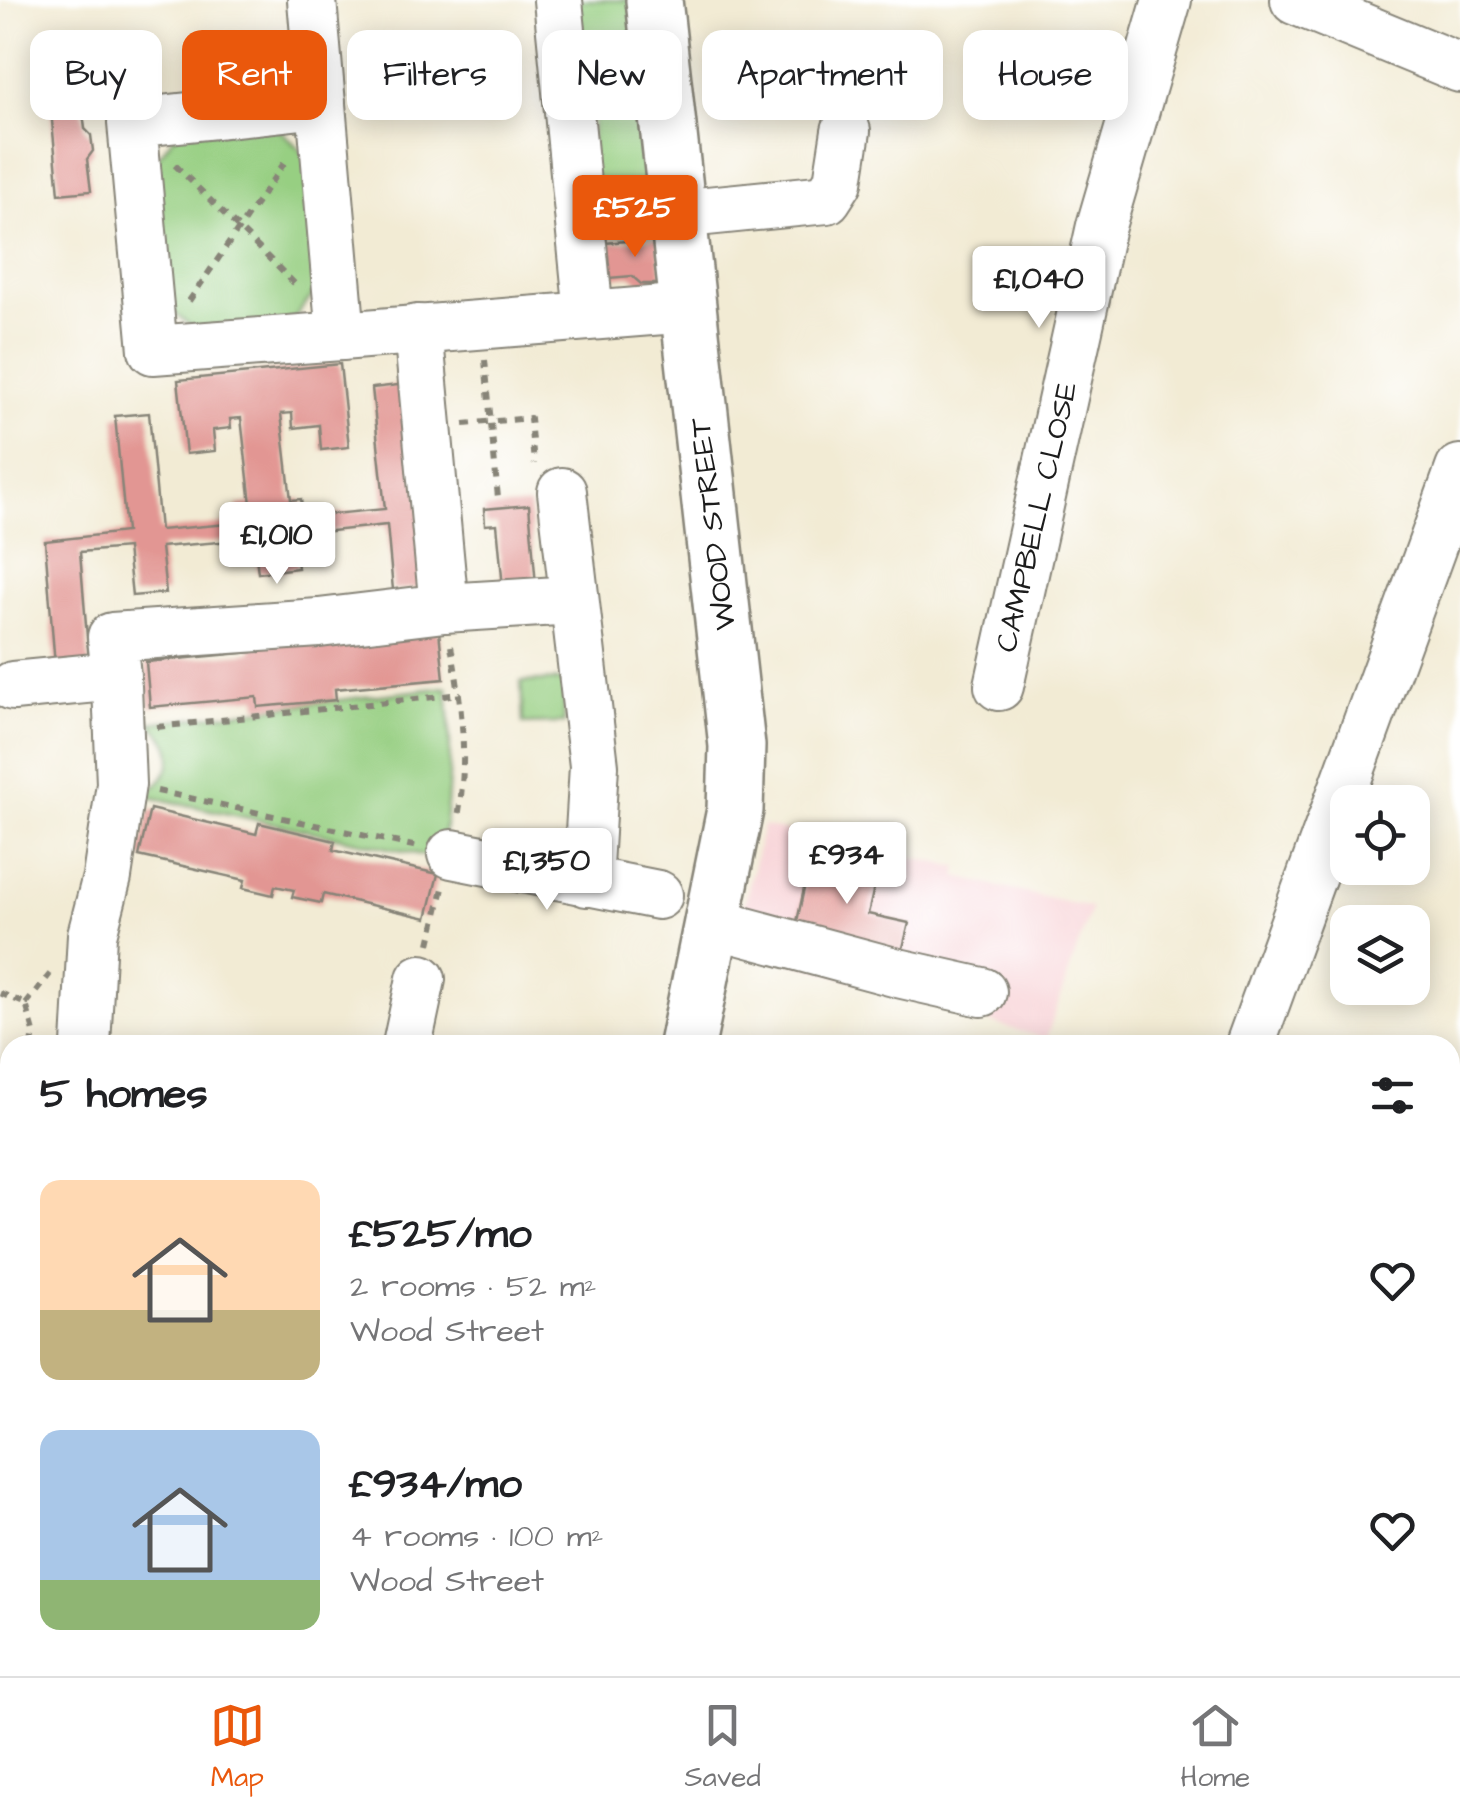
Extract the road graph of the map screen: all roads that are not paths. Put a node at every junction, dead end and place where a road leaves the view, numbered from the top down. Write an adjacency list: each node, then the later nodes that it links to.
1 (312, 0): 6 (street)
2 (558, 0): 13 (street)
3 (654, 0): 11 (main road, WOOD STREET)
4 (1166, 0): 21 (street, CAMPBELL CLOSE)
5 (1295, 0): 7 (street)
6 (315, 30)
7 (1460, 68)
8 (182, 117): 15 (street)
9 (323, 120): 15 (street)
10 (846, 131): 11 (street)
11 (677, 214): 12 (main road, WOOD STREET)
12 (688, 308): 13 (street); 26 (main road, WOOD STREET)
13 (589, 315): 14 (street)
14 (418, 330): 15 (street); 19 (street)
15 (342, 336)
16 (1460, 469): 32 (street)
17 (549, 484): 18 (street)
18 (574, 600): 19 (street); 24 (street)
19 (444, 608): 20 (street)
20 (13, 686)
21 (999, 686)
22 (119, 709): 29 (street)
23 (452, 854): 24 (street)
24 (587, 882): 25 (street)
25 (658, 895)
26 (712, 923): 28 (street); 31 (main road, WOOD STREET)
27 (421, 979): 30 (street)
28 (982, 992)
29 (87, 1035)
30 (409, 1035)
31 (689, 1035)
32 (1254, 1035)

